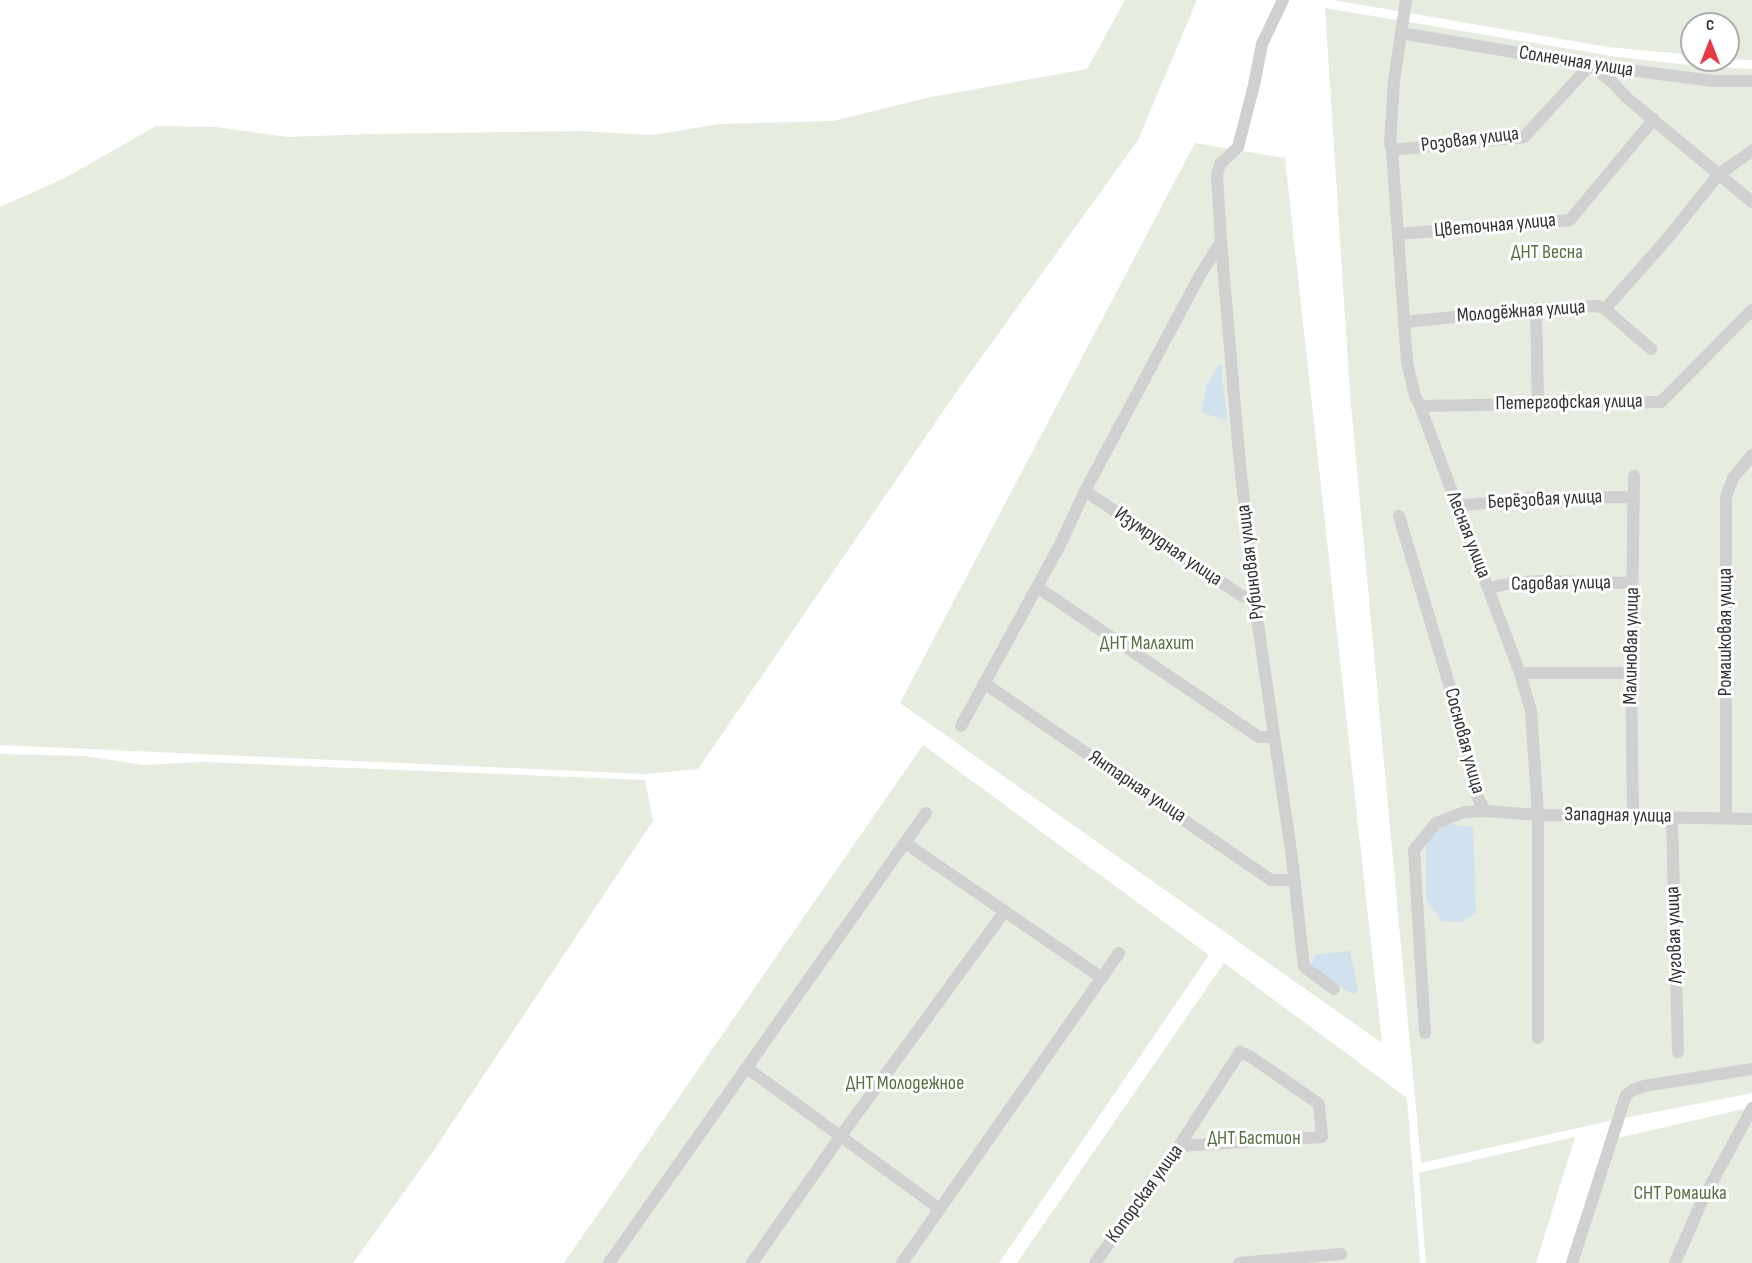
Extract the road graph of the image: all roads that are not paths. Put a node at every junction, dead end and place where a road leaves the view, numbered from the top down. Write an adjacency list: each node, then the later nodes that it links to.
1 (1283, 0): 12 (street, Рубиновая улица)
2 (1406, 0): 3 (street, Лесная улица)
3 (1401, 33): 4 (street, Солнечная улица); 7 (street, Лесная улица)
4 (1590, 65): 5 (street, Солнечная улица); 6 (street); 7 (street, Розовая улица)
5 (1752, 81)
6 (1653, 119): 9 (street); 11 (street, Цветочная улица)
7 (1392, 150): 11 (street, Лесная улица)
8 (1752, 151): 9 (street, Молодёжная улица)
9 (1719, 174): 10 (street); 14 (street, Молодёжная улица)
10 (1752, 202)
11 (1398, 234): 16 (street, Лесная улица)
12 (1221, 242): 22 (street); 29 (street, Рубиновая улица)
13 (1536, 309): 14 (street, Молодёжная улица); 16 (street, Молодёжная улица); 18 (street)
14 (1605, 309): 17 (street)
15 (1752, 310): 18 (street, Петергофская улица)
16 (1404, 322): 19 (street, Лесная улица)
17 (1652, 349)
18 (1538, 403): 19 (street, Петергофская улица)
19 (1420, 406): 24 (street, Лесная улица)
20 (1752, 455): 40 (street, Ромашковая улица)
21 (1634, 476): 23 (street, Малиновая улица)
22 (1084, 491): 27 (street); 29 (street, Изумрудная улица)
23 (1634, 497): 24 (street, Берёзовая улица); 26 (street, Малиновая улица)
24 (1457, 506): 28 (street, Лесная улица)
25 (1398, 516): 35 (street, Сосновая улица)
26 (1633, 583): 28 (street, Садовая улица); 31 (street, Малиновая улица)
27 (1037, 587): 32 (street); 34 (street)
28 (1488, 588): 30 (street, Лесная улица)
29 (1254, 597): 34 (street, Рубиновая улица)
30 (1520, 673): 31 (street); 37 (street, Лесная улица)
31 (1631, 673): 38 (street, Малиновая улица)
32 (984, 682): 33 (street); 43 (street, Янтарная улица)
33 (961, 726)
34 (1274, 737): 43 (street, Рубиновая улица)
35 (1485, 811): 37 (street, Западная улица); 48 (street, Сосновая улица)
36 (926, 813): 42 (street)
37 (1538, 815): 38 (street, Западная улица); 49 (street, Лесная улица)
38 (1633, 817): 39 (street, Западная улица)
39 (1672, 818): 40 (street, Западная улица); 50 (street, Луговая улица)
40 (1726, 818): 41 (street, Западная улица)
41 (1752, 819)
42 (905, 843): 44 (street); 51 (street)
43 (1294, 880): 47 (street, Рубиновая улица)
44 (1005, 911): 46 (street); 54 (street)
45 (1119, 953): 46 (street)
46 (1102, 978): 56 (street)
47 (1334, 989)
48 (1425, 1034)
49 (1538, 1038)
50 (1678, 1052)
51 (747, 1068): 54 (street); 58 (street)
52 (1752, 1069): 63 (street)
53 (1752, 1108): 64 (street)
54 (840, 1137): 56 (street); 59 (street)
55 (1179, 1146): 55 (street, Копорская улица); 61 (street, Копорская улица)
56 (939, 1209): 60 (street)
57 (1341, 1254): 62 (street)
58 (609, 1263)
59 (752, 1263)
60 (902, 1263)
61 (1095, 1263)
62 (1239, 1263)
63 (1572, 1263)
64 (1675, 1263)

